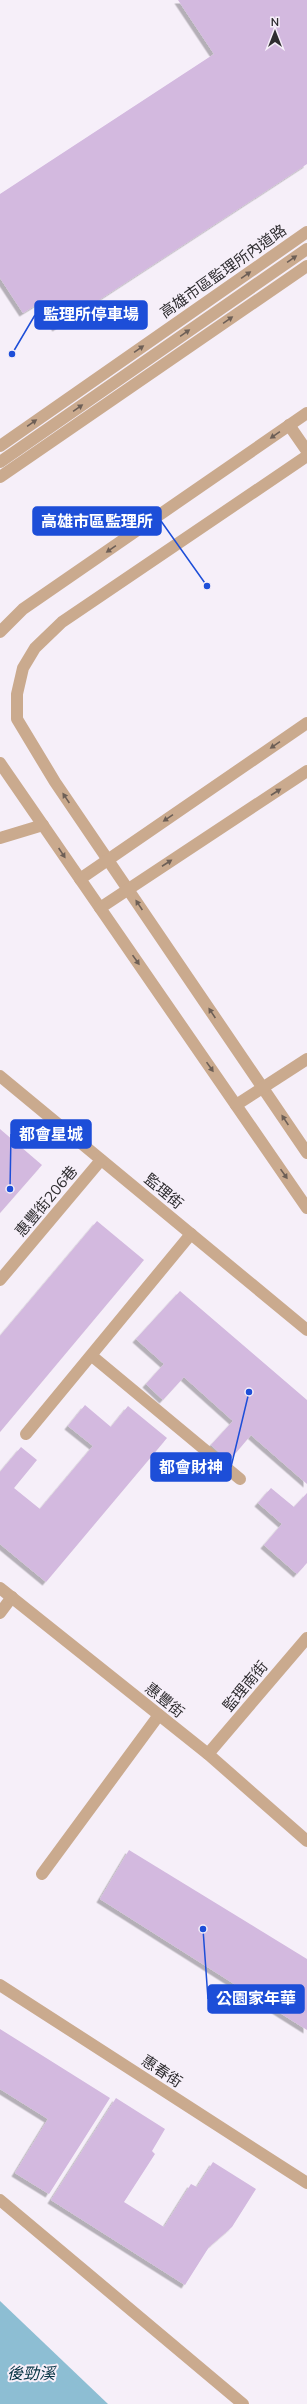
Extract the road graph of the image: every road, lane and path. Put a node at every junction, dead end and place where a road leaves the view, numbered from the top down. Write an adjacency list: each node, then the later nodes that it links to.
1 (307, 232): 6 (street, 高雄市區監理所內道路, one-way to 1)
2 (307, 249): 9 (street, 高雄市區監理所內道路, one-way to 2)
3 (307, 266): 10 (street, one-way to 3)
4 (307, 413): 5 (street)
5 (289, 425): 7 (street); 11 (street, one-way to 11)
6 (0, 446)
7 (307, 451)
8 (307, 456): 17 (street, one-way to 8)
9 (0, 462)
10 (0, 477)
11 (0, 632)
12 (307, 723): 17 (street, one-way to 17)
13 (0, 763): 15 (street)
14 (307, 771): 19 (street, one-way to 14)
15 (43, 825): 16 (street); 18 (street, one-way to 18)
16 (0, 838)
17 (108, 860): 18 (street); 19 (street)
18 (80, 879): 20 (street)
19 (128, 889): 20 (street); 23 (street, one-way to 19)
20 (100, 908): 24 (street, one-way to 24)
21 (307, 1058): 23 (street)
22 (0, 1076): 26 (street, 監理街)
23 (263, 1087): 24 (street); 25 (street, one-way to 23)
24 (236, 1105): 27 (street, one-way to 27)
25 (307, 1152)
26 (101, 1160): 28 (street, 監理街); 29 (street, 惠豐街206巷)
27 (307, 1208)
28 (191, 1234): 30 (street, 監理街); 31 (street)
29 (0, 1280)
30 (307, 1330)
31 (92, 1356): 32 (street); 33 (street)
32 (26, 1434)
33 (240, 1479)
34 (0, 1588): 35 (street, 惠豐街)
35 (12, 1597): 36 (street); 38 (street, 惠豐街)
36 (0, 1613)
37 (307, 1638): 39 (street, 監理南街)
38 (159, 1715): 39 (street, 惠豐街); 41 (street)
39 (208, 1754): 40 (street, 惠豐街)
40 (307, 1841)
41 (42, 1874)
42 (0, 1985): 43 (street, 惠春街)
43 (307, 2183)
44 (0, 2200): 45 (street)
45 (243, 2404)

